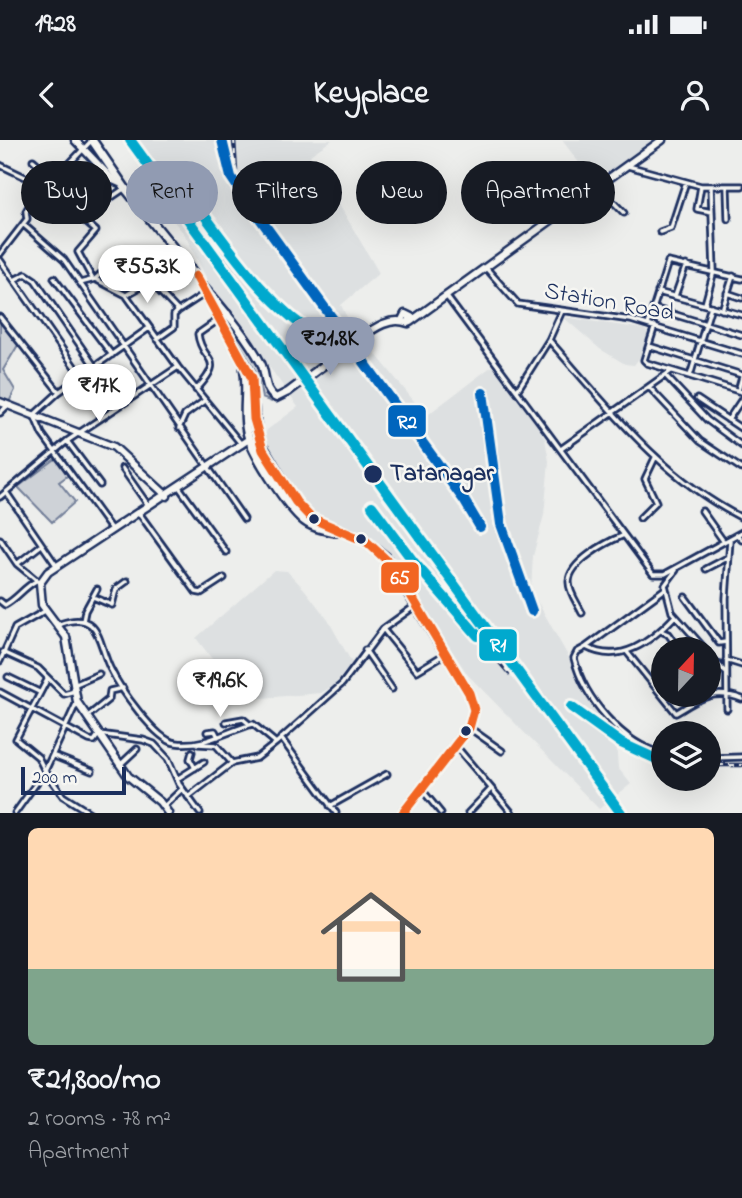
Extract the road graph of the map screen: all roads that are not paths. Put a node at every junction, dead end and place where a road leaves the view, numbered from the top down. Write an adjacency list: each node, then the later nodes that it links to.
1 (75, 140): 4 (street)
2 (92, 140): 4 (street); 11 (main road)
3 (662, 140): 7 (street)
4 (83, 148): 5 (street); 11 (street)
5 (70, 161)
6 (0, 165): 9 (street)
7 (626, 165): 8 (street); 10 (street)
8 (615, 173)
9 (21, 175)
10 (686, 182): 12 (street); 24 (street)
11 (123, 186): 16 (street); 30 (main road)
12 (701, 186): 13 (street); 18 (street)
13 (712, 186): 15 (street); 18 (street)
14 (742, 186): 15 (street)
15 (727, 187): 20 (street)
16 (112, 194)
17 (615, 203): 19 (street)
18 (712, 212): 31 (street)
19 (624, 213)
20 (728, 219)
21 (88, 224): 36 (street)
22 (544, 224): 29 (street)
23 (24, 225): 25 (street); 38 (street)
24 (660, 232)
25 (0, 254)
26 (121, 257): 36 (street)
27 (0, 260): 37 (street)
28 (686, 265): 31 (street); 40 (street); 44 (street)
29 (484, 267): 45 (street); 53 (street, Station Road)
30 (190, 268): 32 (main road); 39 (street)
31 (714, 271): 33 (street); 47 (street)
32 (196, 276): 41 (main road); 54 (street)
33 (733, 276): 35 (street); 42 (street)
34 (54, 278): 70 (street)
35 (742, 278)
36 (94, 279): 38 (street); 43 (street)
37 (14, 280): 73 (street); 77 (street)
38 (80, 283): 67 (street)
39 (169, 284): 43 (street); 52 (street)
40 (658, 292): 44 (street); 49 (street)
41 (204, 293): 52 (street); 58 (main road)
42 (727, 293): 46 (street); 51 (street)
43 (126, 295): 62 (street)
44 (675, 296): 47 (street)
45 (447, 297): 50 (street); 82 (street)
46 (742, 298)
47 (705, 304): 48 (street)
48 (711, 306): 51 (street); 59 (street)
49 (653, 308): 59 (street); 60 (street)
50 (427, 310): 57 (street); 57 (street)
51 (722, 310): 55 (street)
52 (178, 311): 64 (street)
53 (562, 311): 60 (street, Station Road); 65 (street)
54 (228, 314): 57 (street, bridge); 58 (main road)
55 (742, 315)
56 (0, 317): 85 (street)
57 (404, 317)
58 (218, 320): 72 (main road); 83 (street)
59 (705, 323): 63 (street); 66 (street)
60 (648, 325): 61 (street, Station Road)
61 (655, 326): 66 (street, Station Road); 68 (street)
62 (149, 328): 64 (street); 67 (street)
63 (742, 335)
64 (157, 340): 74 (street)
65 (550, 340): 82 (street); 92 (street)
66 (699, 340): 69 (street, Station Road); 71 (street)
67 (125, 346): 70 (street); 80 (street)
68 (649, 346): 71 (street); 75 (street)
69 (742, 354)
70 (112, 355): 73 (street)
71 (694, 360): 78 (street); 79 (street)
72 (244, 364): 98 (main road); 121 (main road)
73 (95, 367): 77 (street)
74 (178, 367): 80 (street); 83 (street)
75 (672, 370): 76 (street); 78 (street)
76 (665, 375): 81 (street); 101 (street)
77 (81, 376): 85 (street)
78 (690, 376): 84 (street)
79 (742, 376): 84 (street)
80 (151, 386): 95 (street); 97 (street)
81 (649, 387): 92 (street); 107 (street)
82 (518, 389): 102 (street)
83 (196, 390): 88 (street)
84 (740, 391)
85 (59, 392): 93 (street)
86 (697, 399): 94 (street)
87 (742, 399): 94 (street)
88 (204, 401): 95 (street); 100 (street)
89 (0, 402): 90 (street)
90 (8, 405): 91 (street); 93 (street)
91 (0, 413)
92 (613, 413): 102 (street); 104 (street)
93 (34, 415): 97 (street); 103 (street)
94 (728, 420): 96 (street)
95 (179, 428): 105 (street)
96 (742, 429)
97 (80, 432): 99 (street); 111 (street)
98 (249, 439): 100 (street); 121 (main road)
99 (67, 442): 103 (street); 108 (street)
100 (242, 445): 105 (street)
101 (742, 446)
102 (561, 449): 123 (street)
103 (55, 451): 110 (street); 119 (street)
104 (655, 458): 116 (street); 117 (street)
105 (207, 467): 109 (street); 118 (street)
106 (122, 468): 113 (street)
107 (742, 469)
108 (100, 485)
109 (179, 487): 111 (street); 129 (street)
110 (6, 492): 112 (street); 128 (street)
111 (167, 496): 113 (street)
112 (0, 497)
113 (149, 507): 115 (street)
114 (702, 511): 127 (street)
115 (139, 513): 119 (street); 135 (street)
116 (640, 518)
117 (742, 518)
118 (244, 519)
119 (112, 531): 132 (street)
120 (742, 531): 122 (street)
121 (343, 532): 143 (main road)
122 (737, 535): 125 (street); 126 (street)
123 (622, 536): 133 (street); 145 (street)
124 (0, 539): 131 (street)
125 (730, 539): 127 (street); 130 (street)
126 (742, 540)
127 (724, 542): 133 (street)
128 (41, 545): 131 (street); 132 (street)
129 (226, 552)
130 (729, 557): 134 (street); 153 (street)
131 (17, 564): 136 (street)
132 (57, 567): 136 (street)
133 (678, 568): 139 (street)
134 (706, 569)
135 (224, 578)
136 (38, 581): 142 (street); 144 (street)
137 (127, 581): 140 (street)
138 (97, 589): 140 (street)
139 (665, 589): 146 (street); 154 (street)
140 (93, 597): 147 (street)
141 (685, 597): 153 (street)
142 (0, 601)
143 (416, 605): 149 (street); 157 (main road)
144 (47, 611): 148 (street); 158 (street)
145 (582, 613)
146 (675, 616): 150 (street); 152 (street)
147 (83, 621): 148 (street); 169 (street)
148 (60, 624): 168 (street)
149 (383, 629): 155 (street); 157 (street)
150 (661, 631): 151 (street); 156 (street)
151 (670, 637)
152 (694, 637)
153 (726, 642): 159 (street)
154 (586, 646): 156 (street); 196 (street)
155 (365, 650): 170 (street); 189 (street)
156 (627, 652): 167 (street)
157 (446, 653): 184 (main road)
158 (2, 654): 160 (street); 166 (street)
159 (726, 660): 161 (street); 164 (street)
160 (0, 661)
161 (742, 665)
162 (721, 667): 164 (street)
163 (99, 674): 168 (street)
164 (727, 674): 174 (street)
165 (8, 677): 172 (street)
166 (48, 678): 168 (street); 172 (street)
167 (651, 682)
168 (74, 688): 176 (street)
169 (123, 688): 181 (street); 190 (street)
170 (392, 689)
171 (0, 692): 179 (street)
172 (39, 692): 179 (street)
173 (721, 696): 174 (street)
174 (726, 696): 175 (street); 180 (street)
175 (742, 699)
176 (77, 702): 181 (street); 185 (street)
177 (671, 707): 178 (street)
178 (685, 707)
179 (29, 709): 185 (street); 206 (street)
180 (727, 709)
181 (87, 717): 187 (street)
182 (226, 722): 183 (street)
183 (249, 724): 188 (street); 192 (street)
184 (469, 728): 193 (main road); 197 (street)
185 (66, 730): 187 (street); 199 (street)
186 (207, 732): 188 (street)
187 (99, 734): 195 (street); 204 (street)
188 (218, 737): 191 (street)
189 (281, 738): 192 (street); 215 (street)
190 (166, 741): 191 (street); 195 (street)
191 (196, 743): 203 (street)
192 (276, 743): 203 (street)
193 (455, 745): 211 (main road); 212 (street)
194 (137, 749): 204 (street)
195 (160, 749): 209 (street)
196 (651, 750)
197 (502, 751)
198 (192, 752): 205 (street)
199 (54, 756): 206 (street); 207 (street)
200 (742, 757): 201 (street)
201 (721, 758)
202 (204, 762): 205 (street)
203 (232, 763): 213 (street)
204 (120, 765): 214 (street)
205 (195, 768): 209 (street)
206 (45, 771): 217 (street); 218 (street)
207 (92, 771)
208 (387, 774): 215 (street)
209 (177, 779): 210 (street)
210 (182, 789): 213 (street); 214 (street)
211 (421, 789): 216 (main road); 223 (street)
212 (491, 789): 224 (street); 225 (street)
213 (188, 797): 220 (street)
214 (164, 806): 219 (street)
215 (330, 806): 221 (street)
216 (410, 809): 222 (main road)
217 (15, 813)
218 (90, 813)
219 (167, 813)
220 (200, 813)
221 (336, 813)
222 (403, 813)
223 (441, 813)
224 (468, 813)
225 (512, 813)

